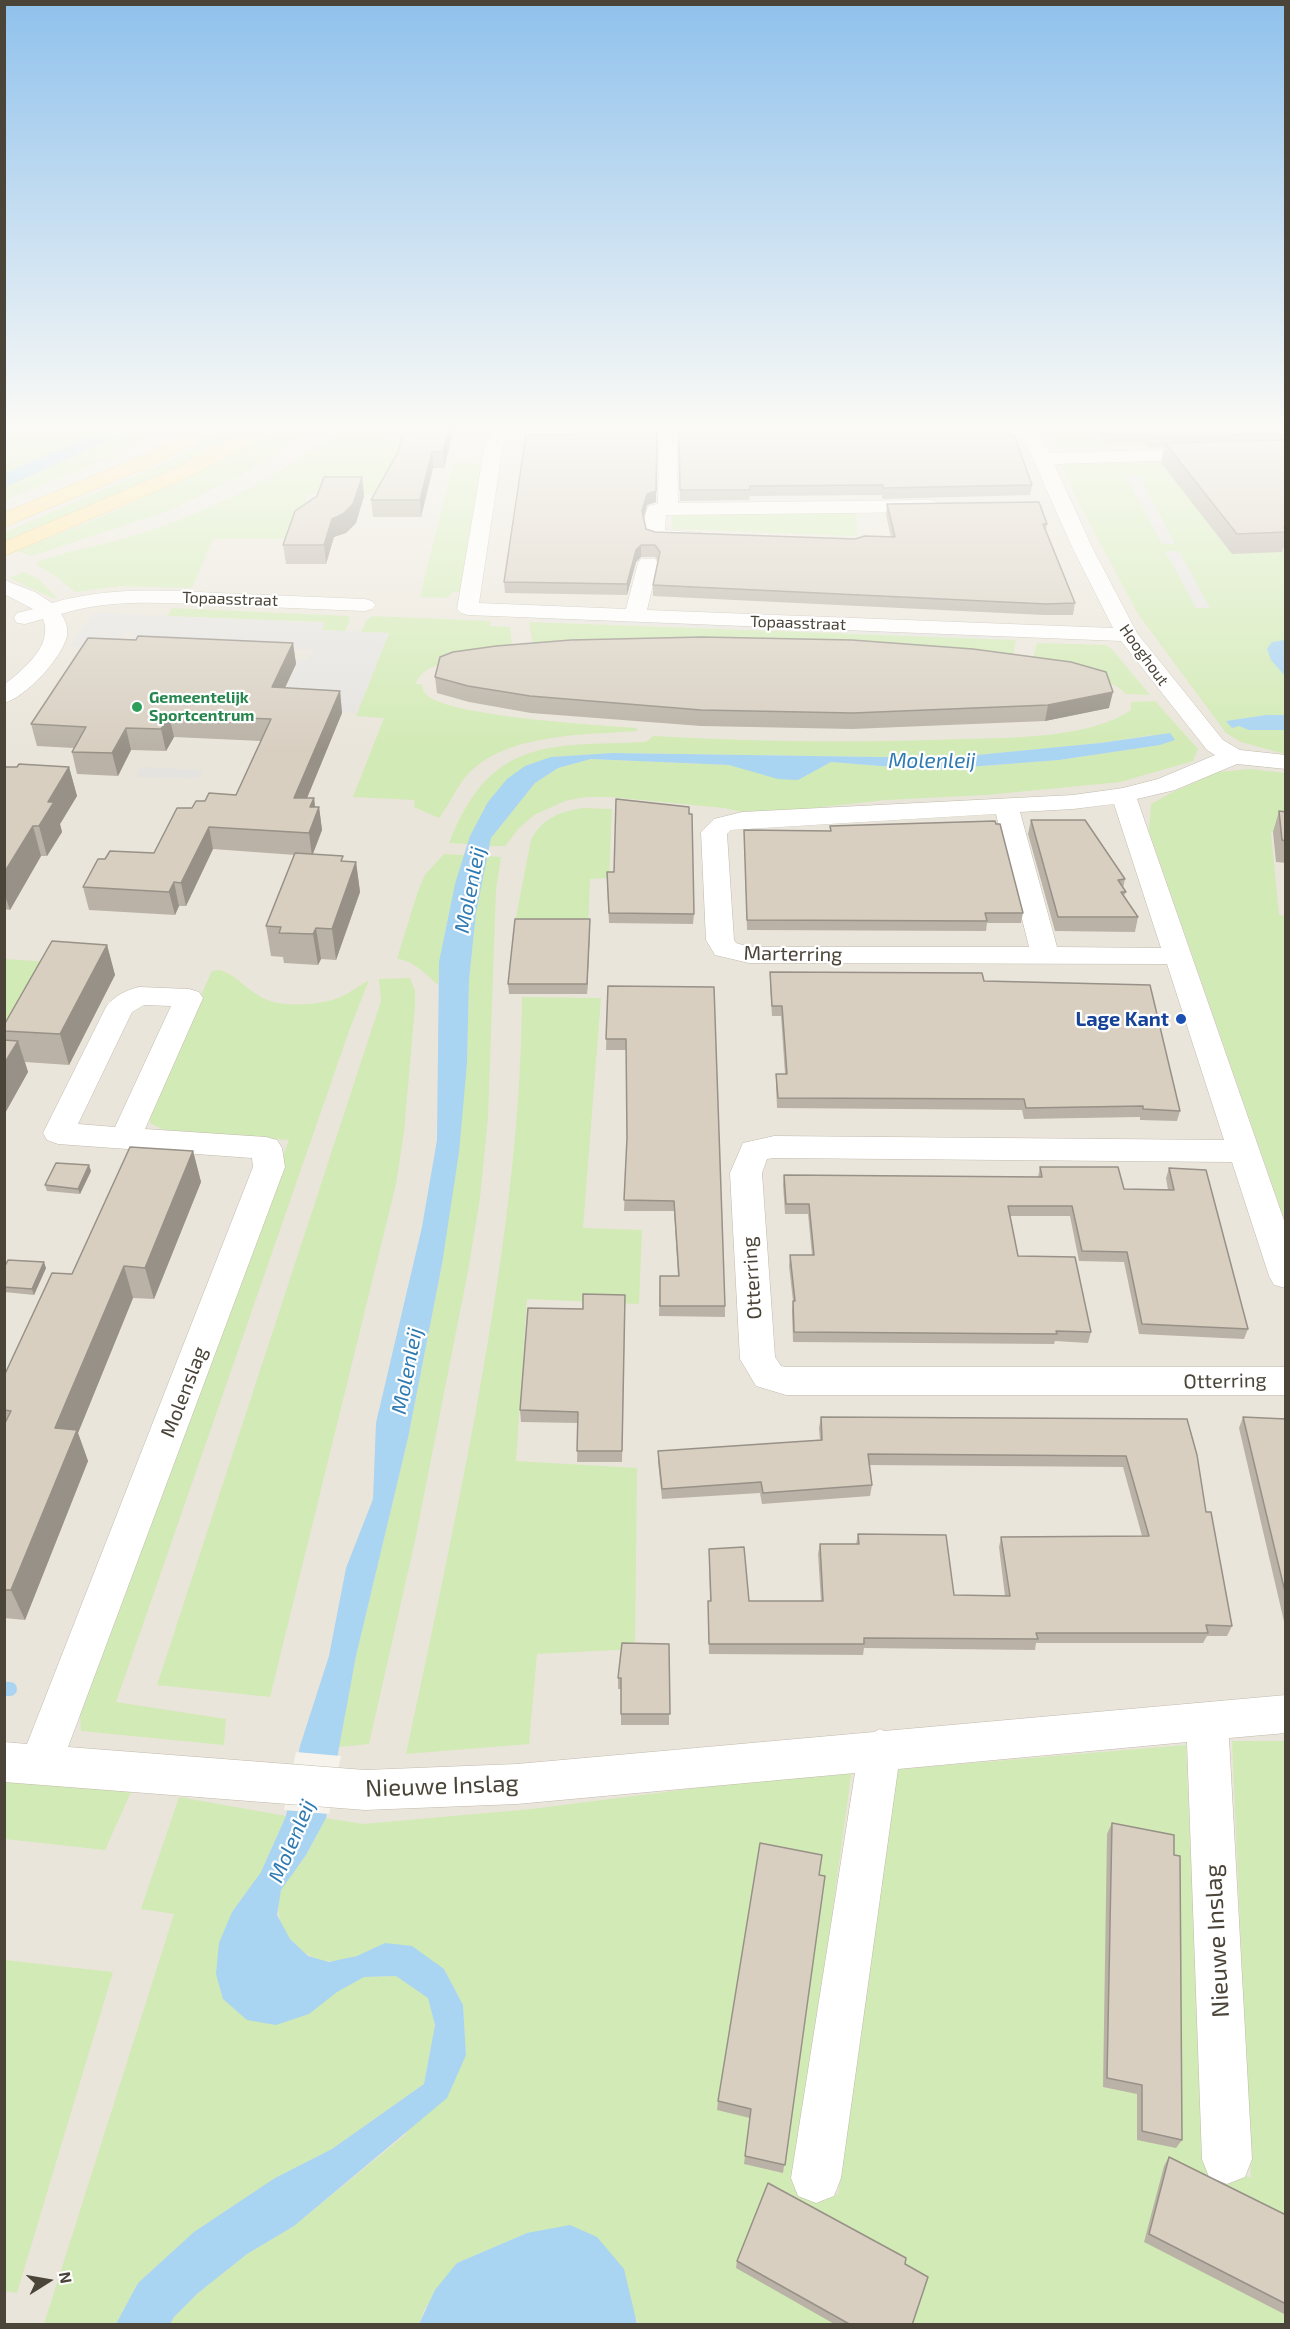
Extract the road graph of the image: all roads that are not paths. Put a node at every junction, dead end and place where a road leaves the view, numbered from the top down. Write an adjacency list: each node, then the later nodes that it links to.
1 (44, 533): 6 (main road)
2 (480, 533): 12 (street, Topaasstraat)
3 (655, 533): 5 (street)
4 (1076, 533): 14 (street, Hooghout)
5 (713, 537)
6 (4, 550)
7 (648, 563): 12 (street)
8 (4, 586): 11 (street)
9 (365, 605): 11 (street, Topaasstraat)
10 (4, 606): 13 (street)
11 (48, 610): 13 (street, Topaasstraat); 15 (street)
12 (635, 617): 14 (street, Topaasstraat)
13 (26, 618): 15 (street)
14 (1127, 635): 16 (street, Hooghout)
15 (13, 688)
16 (1234, 756): 17 (street, Hooghout); 18 (street)
17 (1286, 762)
18 (1123, 795): 19 (street, Marterring); 21 (street)
19 (1006, 805): 20 (street); 20 (street, Marterring)
20 (1046, 955): 21 (street, Marterring)
21 (1177, 956): 23 (street)
22 (126, 1137): 22 (street, Molenslag); 29 (street, Molenslag)
23 (1243, 1151): 24 (street); 25 (street, Otterring)
24 (1286, 1276)
25 (1286, 1381)
26 (1286, 1714): 27 (street, Nieuwe Inslag)
27 (1207, 1722): 28 (street, Nieuwe Inslag); 30 (street, Nieuwe Inslag)
28 (880, 1749): 29 (street, Nieuwe Inslag); 31 (street)
29 (22, 1764)
30 (1227, 2159)
31 (816, 2178)

